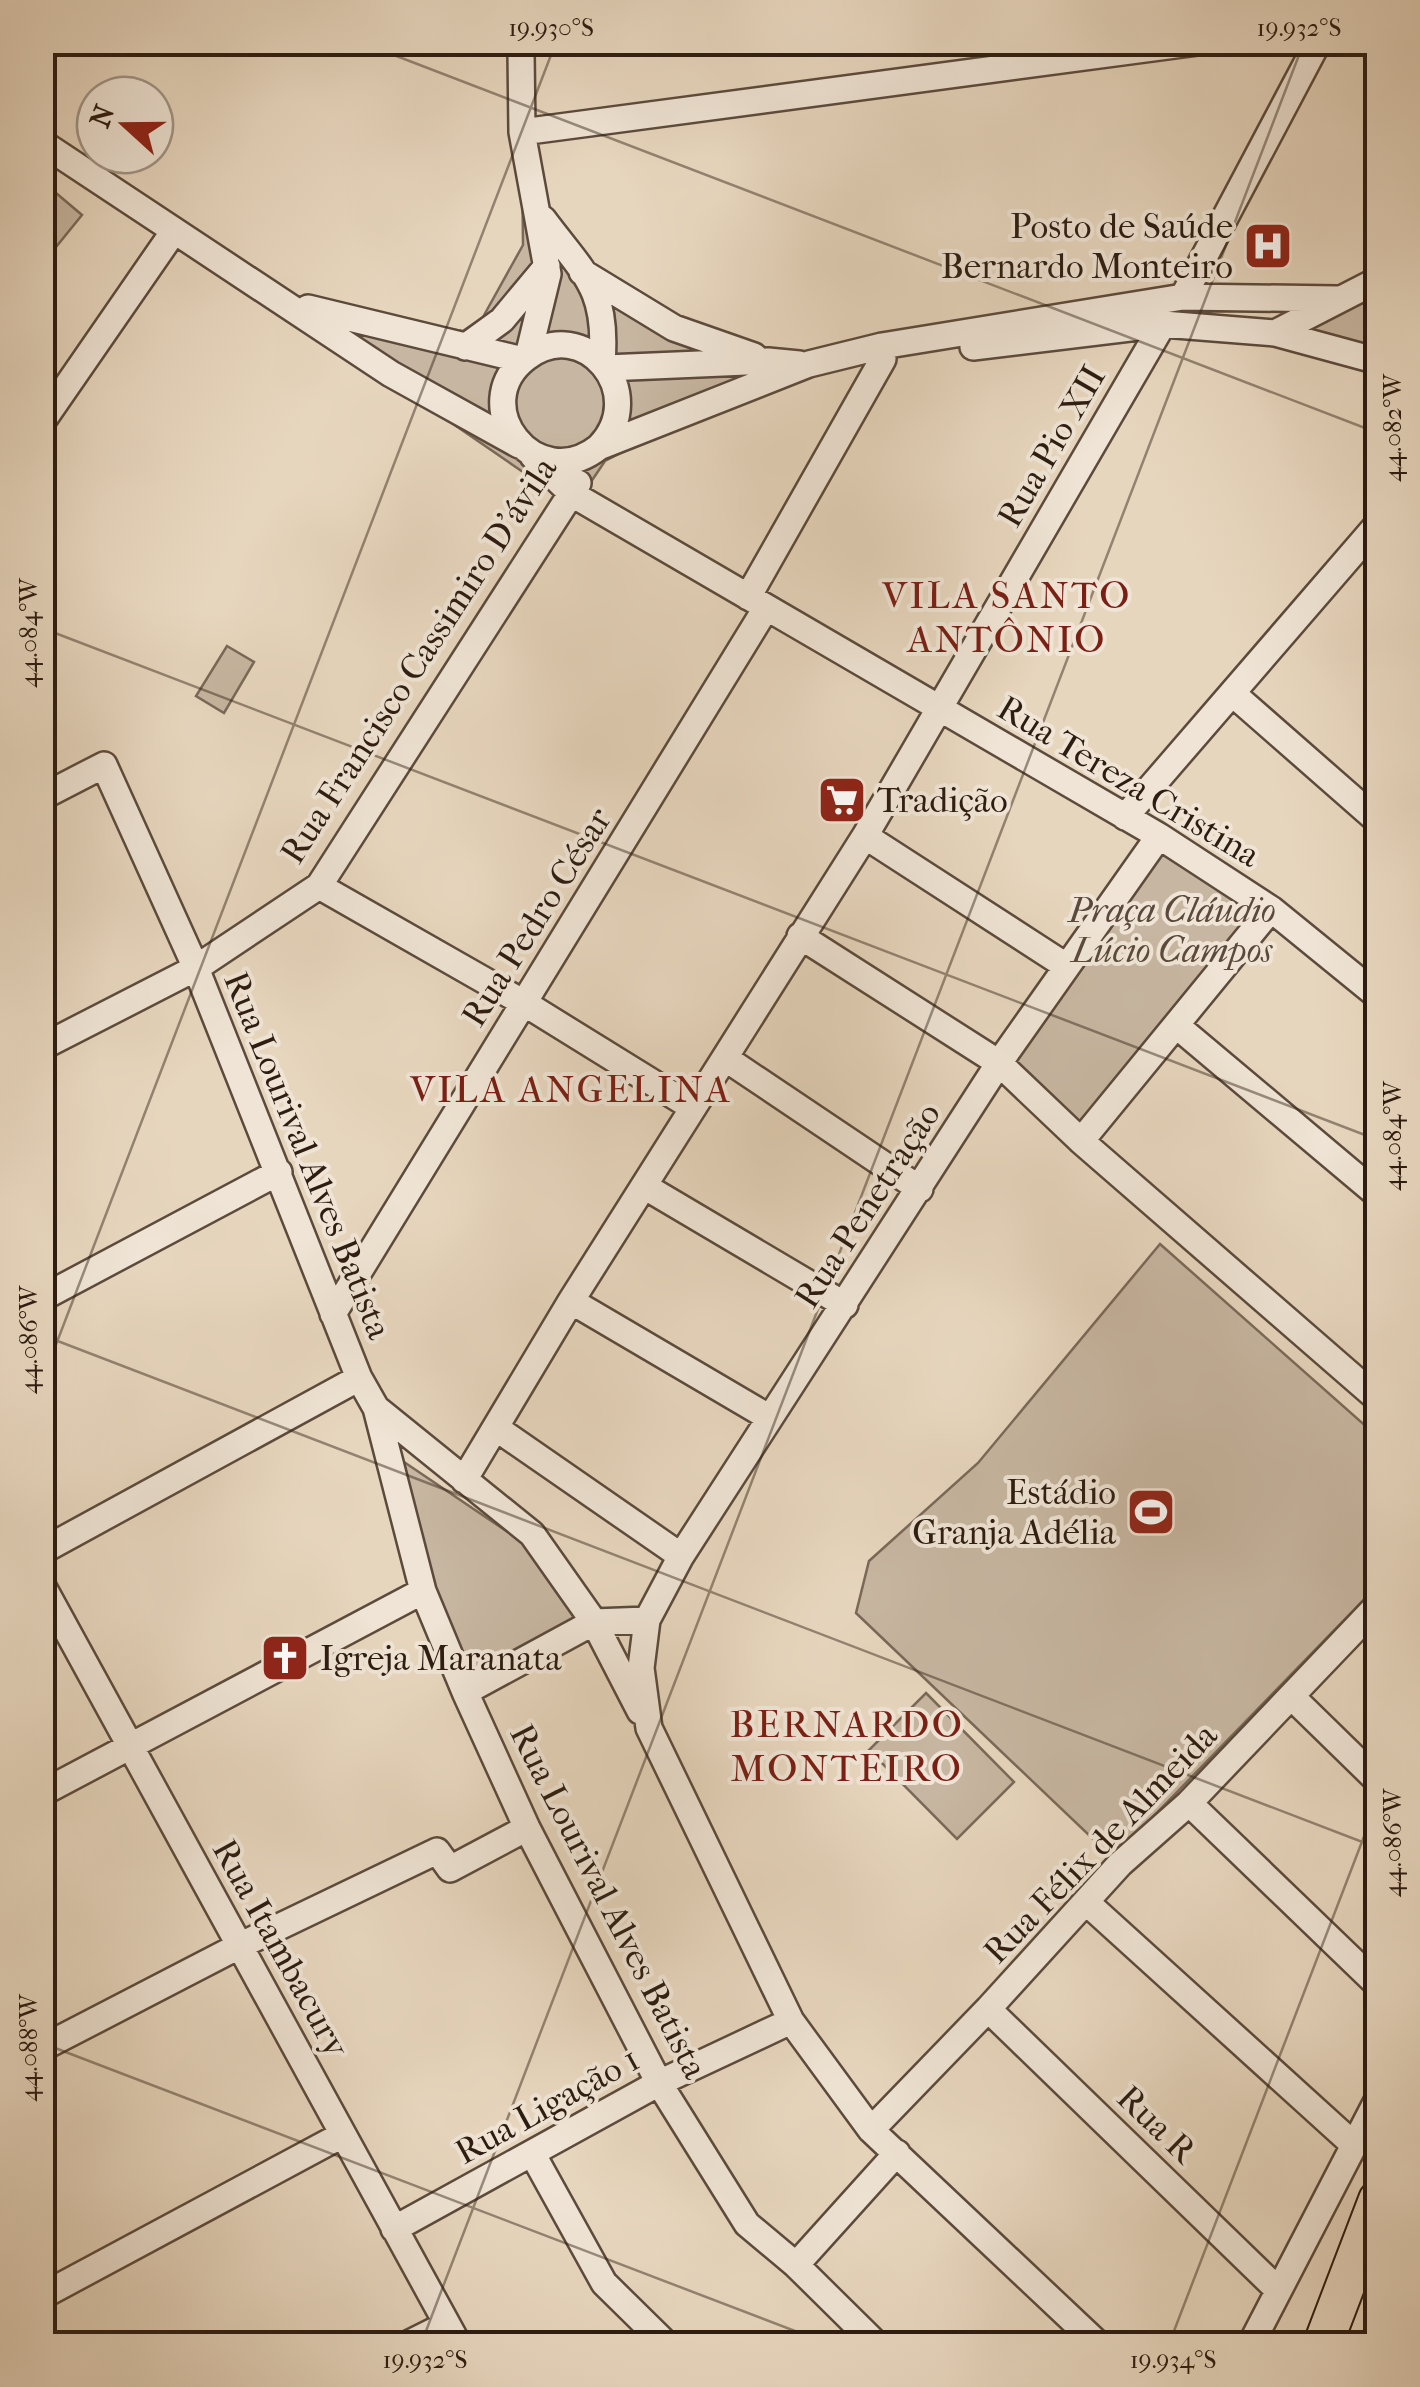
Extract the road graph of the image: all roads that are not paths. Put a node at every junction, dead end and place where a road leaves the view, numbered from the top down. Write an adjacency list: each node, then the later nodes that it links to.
1 (525, 42): 4 (street)
2 (1198, 42): 4 (street)
3 (1318, 42): 11 (street)
4 (522, 132): 6 (street)
5 (42, 143): 7 (street)
6 (540, 215): 8 (street); 9 (street)
7 (174, 231): 13 (street); 23 (street)
8 (547, 266): 16 (street); 18 (street)
9 (582, 272): 19 (street); 22 (street)
10 (1378, 280): 12 (street)
11 (1184, 296): 12 (street); 17 (street)
12 (1338, 299): 15 (street)
13 (288, 303): 16 (street); 25 (street)
14 (1163, 324): 15 (street); 17 (street); 30 (street, Rua Pio XII)
15 (1275, 333): 20 (street)
16 (465, 347): 18 (street)
17 (882, 352): 21 (street); 28 (street, Rua Pedro César)
18 (526, 358): 22 (street); 25 (street)
19 (768, 361): 21 (street); 22 (street)
20 (1378, 361)
21 (809, 364): 24 (street)
22 (604, 365): 24 (street)
23 (42, 422)
24 (596, 449): 25 (street); 26 (street, Rua Francisco Cassimiro D'ávila)
25 (526, 450): 26 (street, Rua Tereza Cristina)
26 (572, 494): 28 (street, Rua Tereza Cristina); 36 (street, Rua Francisco Cassimiro D'ávila)
27 (1374, 536): 29 (street)
28 (757, 603): 30 (street, Rua Tereza Cristina); 42 (street, Rua Pedro César)
29 (1232, 694): 32 (street); 33 (street)
30 (938, 706): 32 (street, Rua Tereza Cristina); 34 (street, Rua Pio XII)
31 (42, 798): 40 (street, Rua Lourival Alves Batista)
32 (1124, 817): 35 (street, Rua Tereza Cristina)
33 (1378, 822)
34 (865, 836): 38 (street, Rua Pio XII); 39 (street)
35 (1159, 836): 37 (street, Rua Tereza Cristina); 39 (street, Rua Penetração)
36 (319, 886): 40 (street, Rua Francisco Cassimiro D'ávila); 42 (street)
37 (1270, 909): 41 (street, Rua Tereza Cristina); 43 (street)
38 (800, 936): 45 (street, Rua Pio XII); 46 (street)
39 (1066, 966): 46 (street, Rua Penetração)
40 (196, 968): 44 (street, Rua Francisco Cassimiro D'ávila); 49 (street, Rua Lourival Alves Batista)
41 (1378, 996)
42 (524, 1003): 47 (street); 56 (street, Rua Pedro César)
43 (1177, 1026): 48 (street); 52 (street)
44 (42, 1047)
45 (724, 1058): 47 (street, Rua Pio XII); 51 (street)
46 (999, 1063): 48 (street); 51 (street, Rua Penetração)
47 (692, 1107): 50 (street, Rua Pio XII)
48 (1081, 1141): 58 (street)
49 (279, 1172): 53 (street); 56 (street, Rua Lourival Alves Batista)
50 (644, 1186): 54 (street, Rua Pio XII); 55 (street)
51 (920, 1189): 55 (street, Rua Penetração)
52 (1378, 1195)
53 (42, 1298)
54 (571, 1301): 60 (street); 61 (street, Rua Pio XII)
55 (845, 1305): 60 (street, Rua Penetração)
56 (334, 1314): 57 (street, Rua Lourival Alves Batista)
57 (359, 1378): 59 (street, Rua Lourival Alves Batista); 63 (street)
58 (1378, 1399)
59 (376, 1408): 62 (street); 66 (street, Rua Lourival Alves Batista)
60 (770, 1418): 64 (street, Rua Penetração)
61 (496, 1428): 62 (street, Rua Pio XII); 64 (street)
62 (464, 1480): 69 (street)
63 (42, 1551)
64 (681, 1556): 68 (street, Rua Penetração)
65 (42, 1585): 73 (street, Rua Itambacury)
66 (422, 1591): 70 (street, Rua Lourival Alves Batista); 73 (street)
67 (1378, 1604): 71 (street, Rua Félix de Almeida)
68 (647, 1620): 69 (street); 72 (street)
69 (594, 1622): 70 (street); 72 (street)
70 (465, 1692): 77 (street, Rua Lourival Alves Batista)
71 (1292, 1697): 74 (street); 76 (street, Rua Félix de Almeida)
72 (649, 1728): 82 (street)
73 (130, 1746): 75 (street); 79 (street, Rua Itambacury)
74 (1378, 1782)
75 (42, 1793)
76 (1189, 1803): 78 (street, Rua Félix de Almeida); 80 (street)
77 (528, 1828): 79 (street); 84 (street, Rua Lourival Alves Batista)
78 (1086, 1902): 81 (street, Rua Félix de Almeida); 88 (street)
79 (239, 1946): 83 (street); 87 (street, Rua Itambacury)
80 (1378, 1985)
81 (988, 2010): 86 (street, Rua Félix de Almeida); 94 (street, Rua R)
82 (791, 2020): 84 (street, Rua Ligação 1); 86 (street)
83 (42, 2048)
84 (659, 2083): 89 (street, Rua Ligação 1); 93 (street, Rua Lourival Alves Batista)
85 (1378, 2098): 88 (street)
86 (872, 2130): 90 (street)
87 (342, 2135): 92 (street, Rua Itambacury); 95 (street)
88 (1354, 2145): 94 (street)
89 (532, 2153): 92 (street, Rua Ligação 1); 98 (street)
90 (897, 2153): 93 (street); 100 (street)
91 (1378, 2200): 102 (highway)
92 (394, 2230): 96 (street, Rua Itambacury)
93 (796, 2265): 99 (street, Rua Lourival Alves Batista)
94 (1278, 2290): 101 (street)
95 (42, 2296)
96 (452, 2335): 97 (street)
97 (408, 2344)
98 (666, 2344)
99 (876, 2344)
100 (1098, 2344)
101 (1250, 2344)
102 (1323, 2344)

